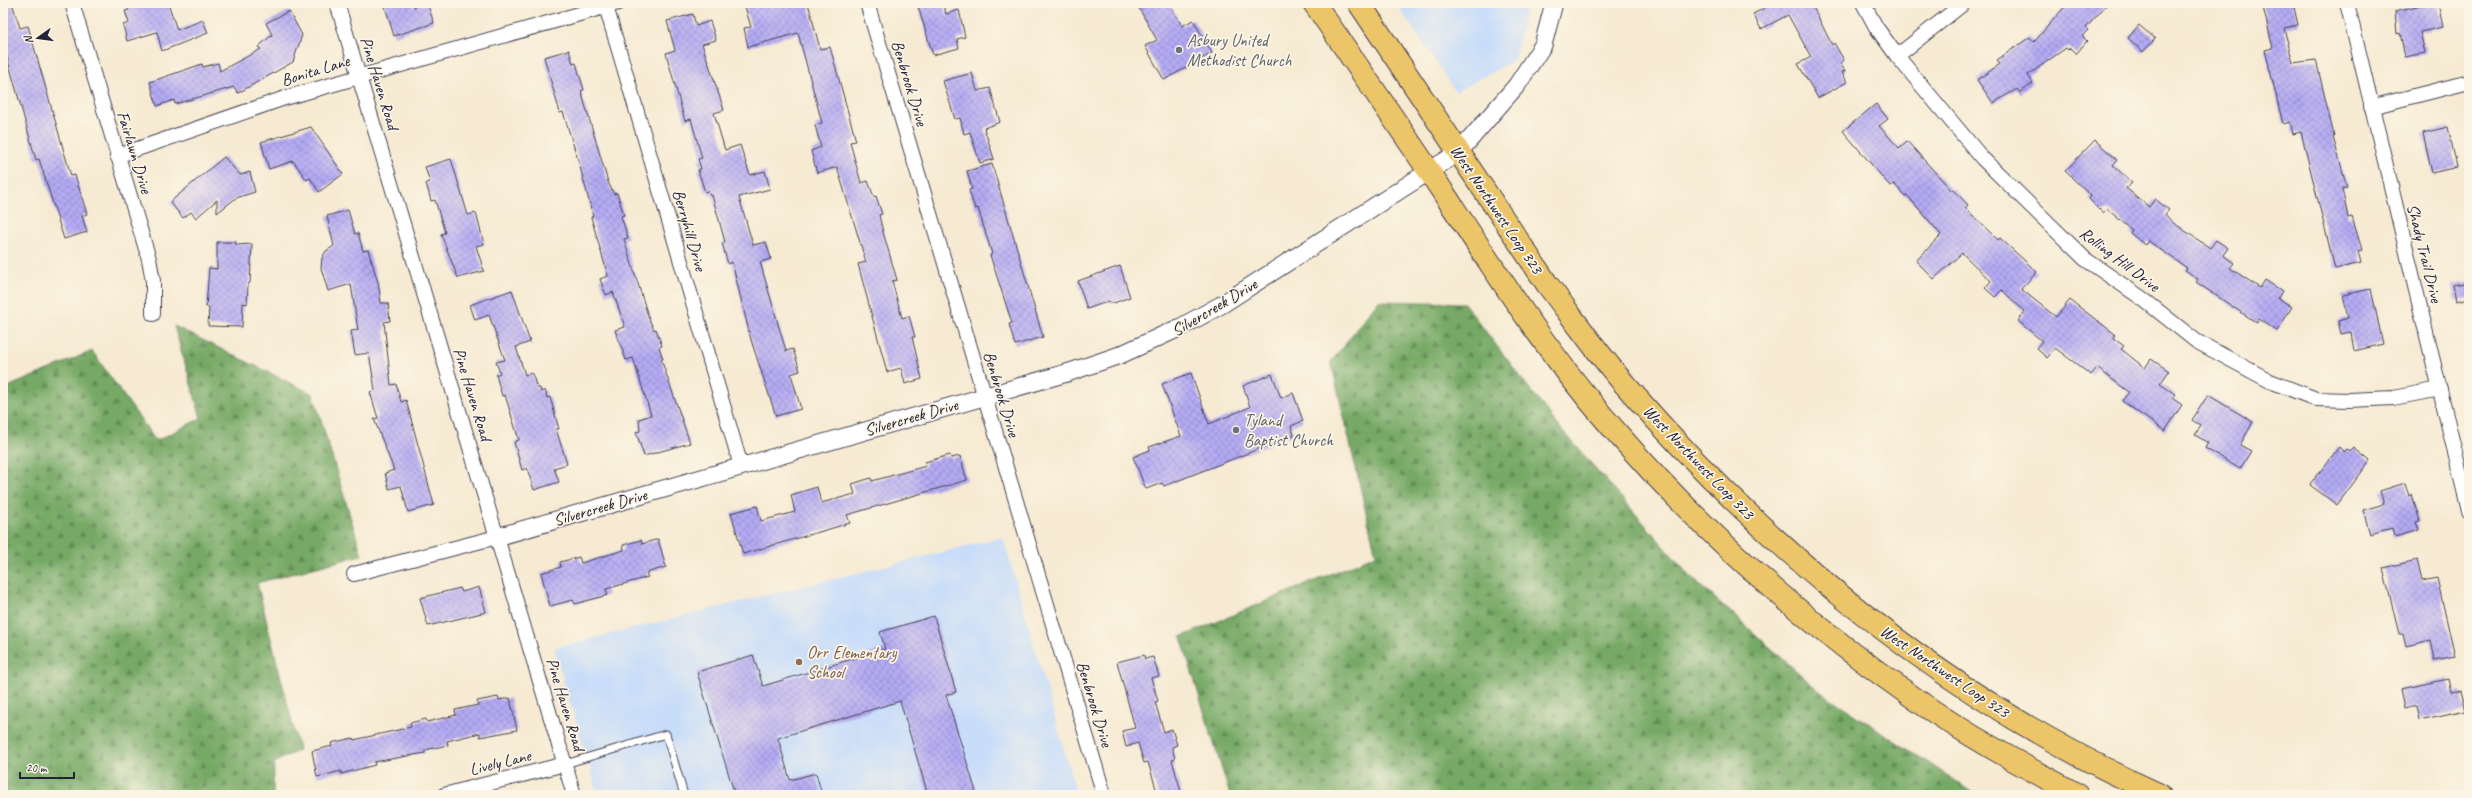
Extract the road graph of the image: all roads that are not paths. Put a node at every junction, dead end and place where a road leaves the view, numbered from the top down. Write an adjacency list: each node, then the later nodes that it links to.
1 (72, 3): 16 (street, Fairlawn Drive)
2 (337, 3): 12 (street, Pine Haven Road)
3 (867, 3): 20 (street, Benbrook Drive)
4 (1314, 3): 17 (highway, West Northwest Loop 323)
5 (1359, 3): 15 (highway, West Northwest Loop 323)
6 (1554, 3): 15 (street, Silvercreek Drive)
7 (1863, 3): 11 (street, Rolling Hill Drive)
8 (1964, 3): 11 (street)
9 (2347, 3): 14 (street, Shady Trail Drive)
10 (610, 4): 12 (street, Bonita Lane); 21 (street, Berryhill Drive)
11 (1898, 56): 19 (street, Rolling Hill Drive)
12 (359, 76): 16 (street, Bonita Lane); 23 (street, Pine Haven Road)
13 (2469, 82): 14 (street)
14 (2371, 107): 19 (street, Shady Trail Drive)
15 (1459, 152): 17 (street, Silvercreek Drive); 31 (highway, West Northwest Loop 323)
16 (118, 156): 18 (street, Fairlawn Drive)
17 (1429, 172): 20 (street, Silvercreek Drive); 30 (highway, West Northwest Loop 323)
18 (153, 314)
19 (2440, 389): 22 (street, Shady Trail Drive)
20 (984, 396): 21 (street, Silvercreek Drive); 29 (street, Benbrook Drive)
21 (741, 466): 23 (street, Silvercreek Drive)
22 (2469, 511)
23 (497, 537): 24 (street, Silvercreek Drive); 25 (street, Pine Haven Road)
24 (354, 574)
25 (565, 764): 26 (street, Lively Lane); 27 (street, Pine Haven Road); 28 (lane)
26 (444, 795)
27 (574, 795)
28 (684, 795)
29 (1104, 795)
30 (2078, 795)
31 (2160, 795)

